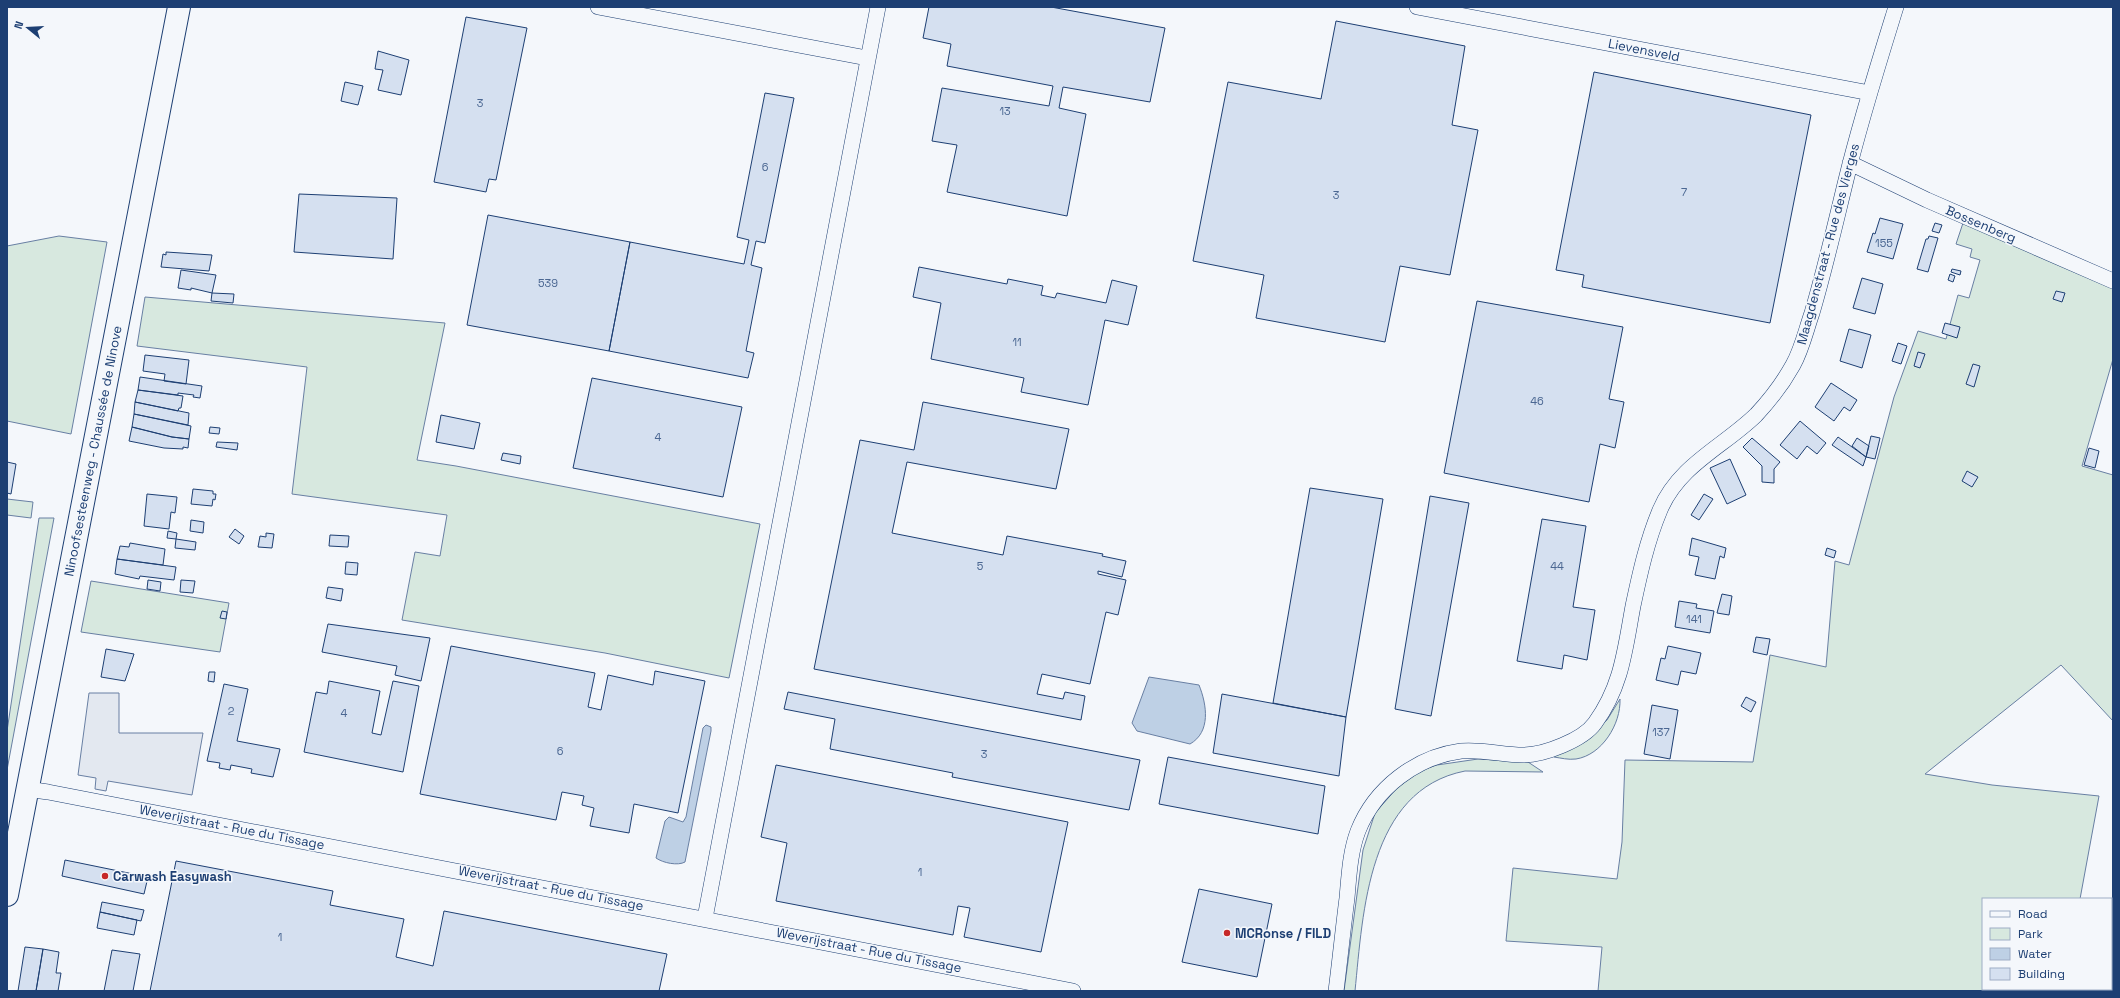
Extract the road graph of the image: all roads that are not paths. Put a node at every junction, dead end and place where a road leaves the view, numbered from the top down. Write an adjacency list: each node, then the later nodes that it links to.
1 (179, 7): 10 (main road, Ninoofsesteenweg - Chaussée de Ninove)
2 (598, 7): 6 (street)
3 (878, 7): 6 (street)
4 (1417, 7): 7 (street, Lievensveld)
5 (1896, 7): 7 (street, Maagdenstraat - Rue des Vierges)
6 (867, 58): 12 (street)
7 (1870, 93): 8 (street, Maagdenstraat - Rue des Vierges)
8 (1850, 163): 9 (street, Bossenberg); 14 (street, Maagdenstraat - Rue des Vierges)
9 (2113, 281)
10 (27, 789): 11 (main road, Ninoofsesteenweg - Chaussée de Ninove); 12 (street, Weverijstraat - Rue du Tissage)
11 (7, 894)
12 (705, 918): 13 (street, Weverijstraat - Rue du Tissage)
13 (1073, 991)
14 (1336, 991)

